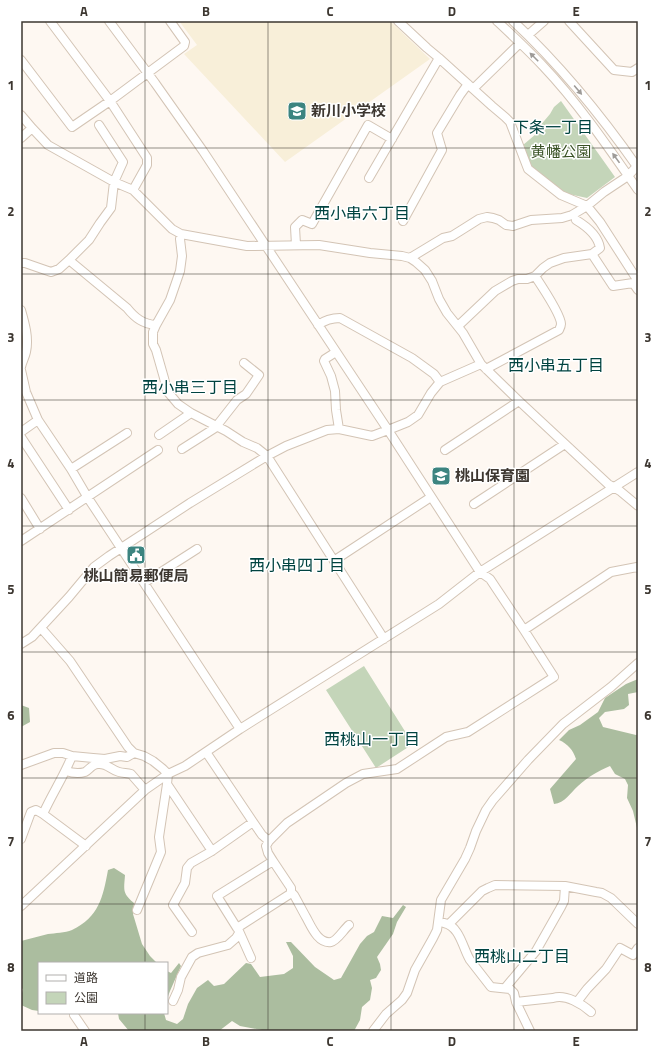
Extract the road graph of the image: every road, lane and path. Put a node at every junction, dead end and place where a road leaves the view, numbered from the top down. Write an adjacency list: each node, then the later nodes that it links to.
1 (50, 21): 16 (street)
2 (109, 21): 14 (street)
3 (170, 21): 14 (street)
4 (398, 21): 11 (street)
5 (497, 21): 10 (street)
6 (513, 21): 9 (street)
7 (544, 21): 9 (street)
8 (569, 21): 13 (street)
9 (528, 35): 22 (street, one-way to 22)
10 (520, 43): 15 (street); 23 (street, one-way to 10)
11 (439, 58): 15 (street); 21 (street)
12 (21, 60): 16 (street)
13 (638, 68)
14 (148, 74): 16 (street); 33 (street)
15 (471, 87): 28 (street); 30 (street)
16 (110, 101): 26 (street)
17 (21, 115): 19 (street)
18 (99, 126): 25 (street)
19 (32, 128): 20 (street); 25 (street)
20 (21, 138)
21 (392, 139): 24 (street); 32 (street)
22 (638, 166): 23 (street)
23 (628, 176): 27 (street); 28 (street)
24 (369, 178)
25 (114, 182): 26 (street); 36 (street)
26 (133, 190): 31 (street)
27 (638, 190)
28 (587, 206): 35 (street); 39 (street)
29 (576, 220): 34 (street)
30 (403, 221)
31 (181, 234): 33 (street); 42 (street)
32 (296, 245): 33 (street); 35 (street)
33 (265, 246): 43 (street)
34 (592, 254): 38 (street); 40 (street)
35 (410, 258): 44 (street)
36 (69, 260): 37 (street); 42 (street)
37 (21, 263)
38 (535, 276): 44 (street); 47 (street)
39 (638, 281)
40 (638, 290)
41 (21, 310): 48 (street)
42 (156, 324): 51 (street)
43 (318, 325): 45 (street); 49 (street)
44 (458, 326): 47 (street)
45 (336, 352): 54 (street); 55 (street)
46 (244, 363): 53 (street)
47 (484, 367): 49 (street); 50 (street)
48 (21, 368): 52 (street)
49 (440, 382): 55 (street)
50 (519, 401): 60 (street); 63 (street)
51 (191, 413): 53 (street); 58 (street)
52 (38, 420): 56 (street); 65 (street)
53 (216, 425): 61 (street); 64 (street)
54 (339, 429): 55 (street); 64 (street)
55 (388, 430): 68 (street)
56 (21, 432)
57 (127, 433): 65 (street)
58 (159, 435)
59 (21, 437): 73 (street)
60 (565, 444): 67 (street); 71 (street)
61 (182, 449)
62 (158, 450): 70 (street)
63 (446, 450)
64 (267, 456): 76 (street); 78 (street)
65 (71, 469): 70 (street)
66 (638, 472): 67 (street)
67 (614, 488): 72 (street); 80 (street)
68 (431, 497): 78 (street); 80 (street)
69 (21, 498): 74 (street)
70 (88, 498): 73 (street); 76 (street)
71 (474, 504)
72 (638, 506)
73 (69, 510): 74 (street)
74 (40, 529): 75 (street)
75 (21, 542)
76 (121, 548): 81 (street); 82 (street)
77 (197, 549): 81 (street)
78 (334, 560): 84 (street)
79 (638, 568): 83 (street)
80 (480, 572): 83 (street); 84 (street)
81 (144, 583): 87 (street)
82 (41, 628): 85 (street); 89 (street)
83 (524, 630): 99 (street)
84 (384, 639): 87 (street)
85 (21, 644)
86 (638, 663): 107 (street)
87 (240, 729): 88 (street)
88 (206, 752): 93 (street); 97 (street)
89 (134, 754): 90 (street); 93 (street)
90 (72, 756): 91 (street); 92 (street)
91 (21, 765)
92 (66, 771): 95 (street); 96 (street)
93 (168, 774): 94 (street); 95 (street)
94 (167, 784): 101 (street); 106 (street)
95 (145, 790): 100 (street)
96 (43, 814): 98 (street); 100 (street)
97 (253, 822): 99 (street); 101 (street)
98 (21, 840)
99 (269, 841): 102 (street)
100 (86, 846): 105 (street)
101 (212, 850): 112 (street)
102 (273, 860): 104 (street); 111 (street)
103 (565, 886): 108 (street); 109 (street); 115 (street)
104 (291, 892): 110 (street); 111 (street)
105 (21, 906)
106 (137, 910)
107 (438, 924): 108 (street); 124 (street)
108 (448, 924): 116 (street)
109 (638, 924)
110 (349, 925)
111 (238, 931): 114 (street); 118 (street)
112 (192, 932)
113 (638, 948): 120 (street)
114 (251, 958)
115 (522, 966): 116 (street); 117 (street)
116 (505, 988): 117 (street)
117 (514, 993): 119 (street)
118 (173, 1001)
119 (516, 1002): 120 (street); 125 (street)
120 (577, 1002): 121 (street)
121 (592, 1012)
122 (74, 1015): 123 (street)
123 (85, 1031)
124 (372, 1031)
125 (530, 1031)

